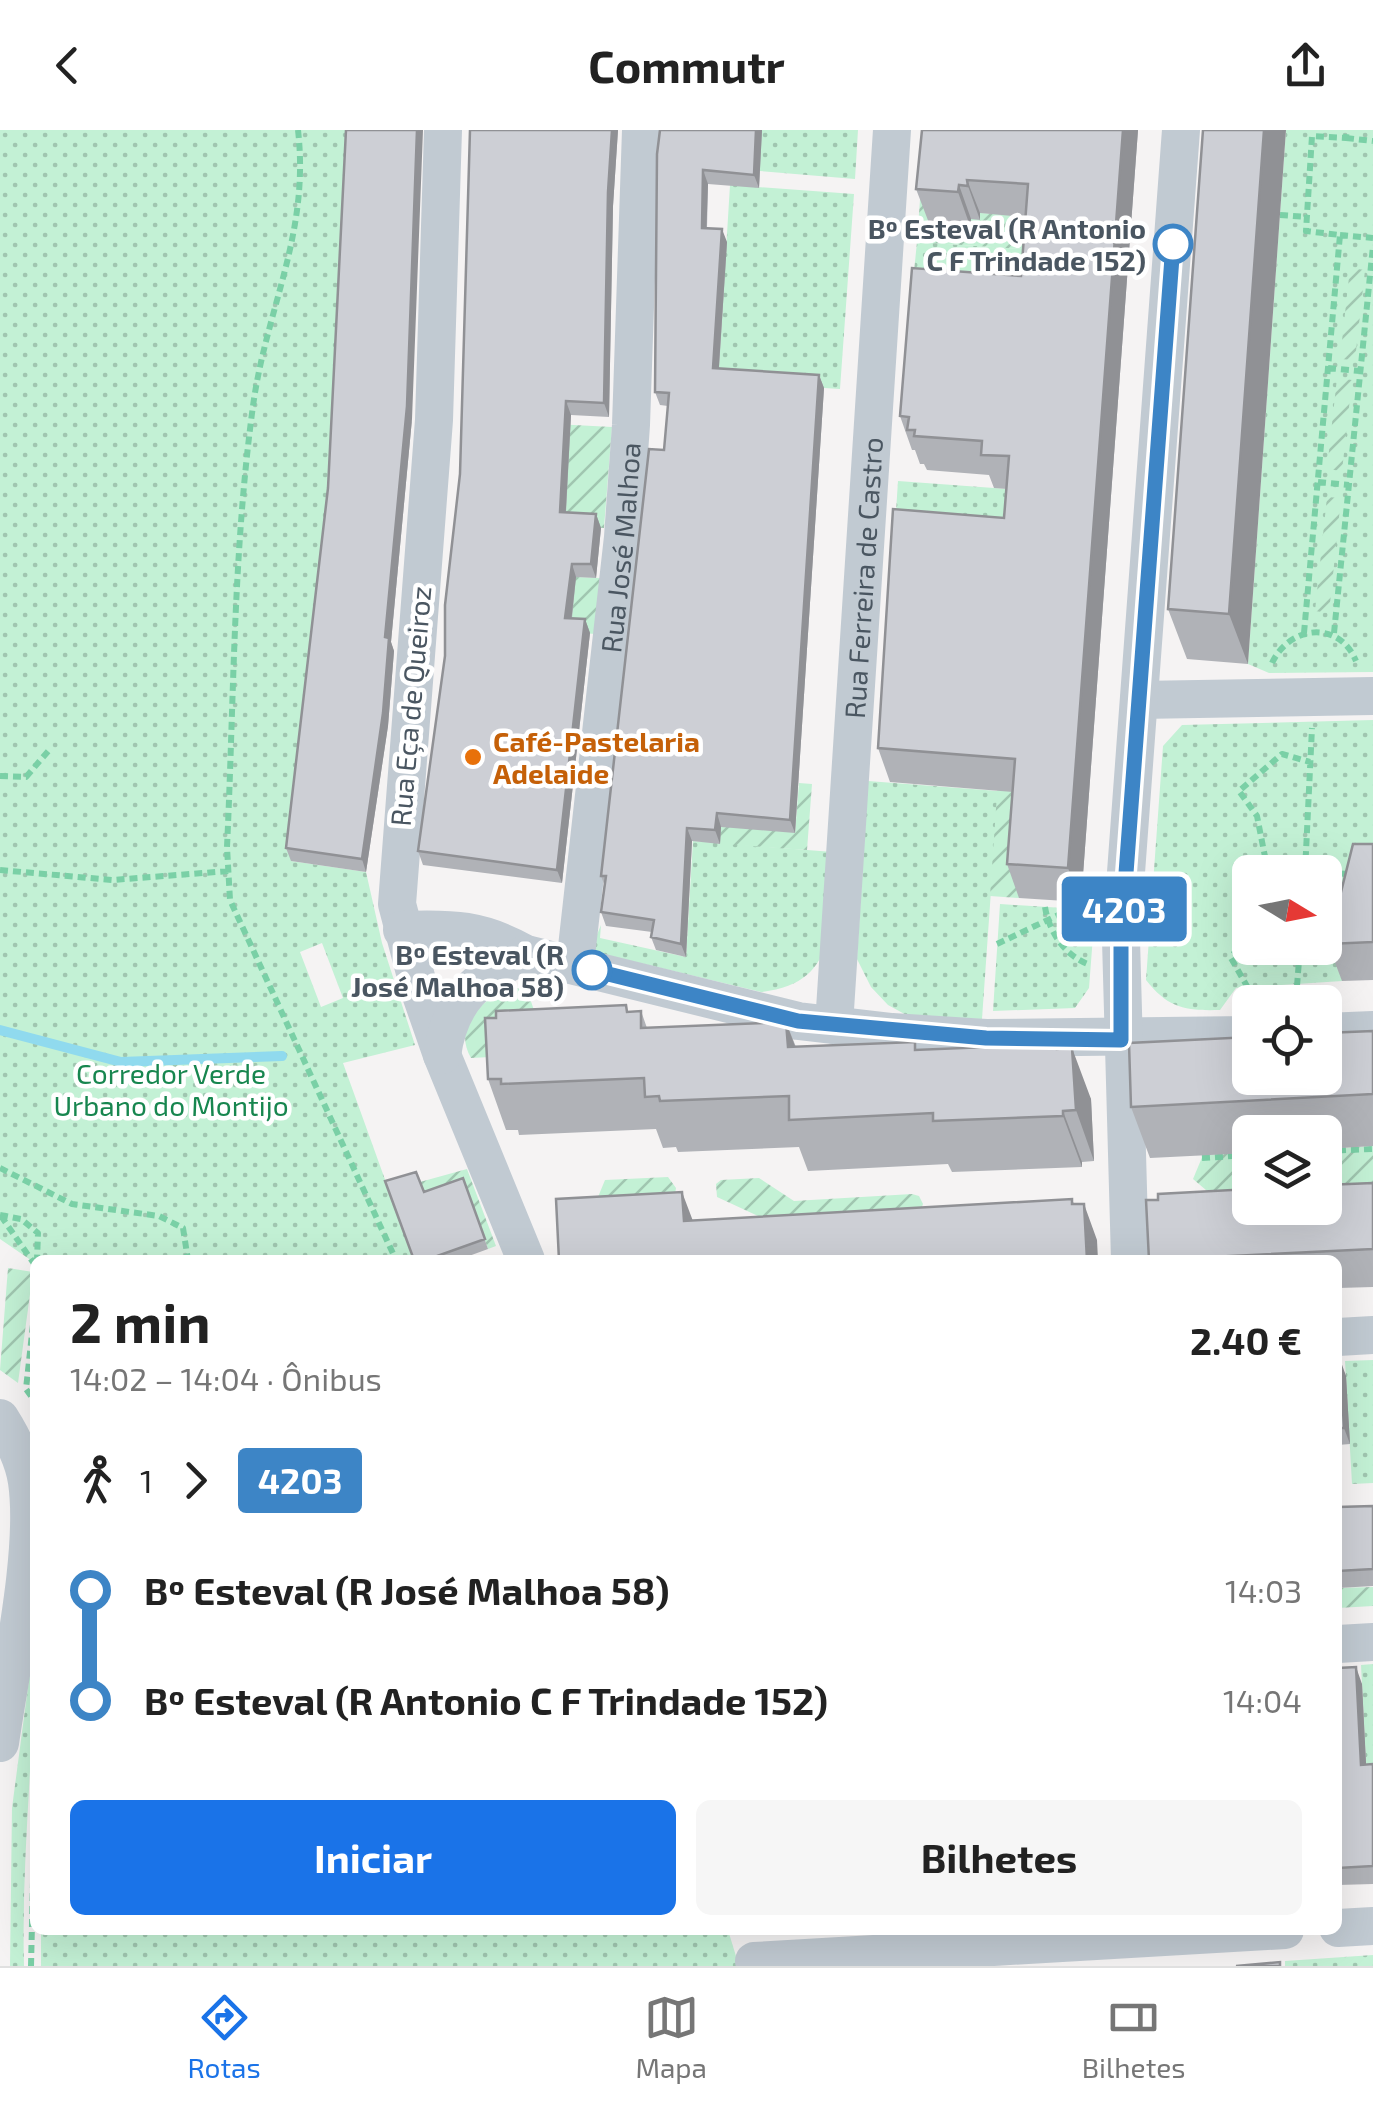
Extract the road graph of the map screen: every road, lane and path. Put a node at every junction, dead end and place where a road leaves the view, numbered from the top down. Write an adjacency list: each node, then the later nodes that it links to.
1 (298, 130): 29 (path)
2 (443, 130): 35 (street, Rua Eça de Queiroz)
3 (641, 130): 38 (street, Rua José Malhoa)
4 (892, 130): 40 (street, Rua Ferreira de Castro)
5 (1181, 130): 21 (street)
6 (1346, 134): 7 (path); 9 (path)
7 (1373, 141)
8 (1280, 215): 9 (path)
9 (1307, 217): 10 (path)
10 (1340, 235): 11 (path); 13 (path)
11 (1373, 238)
12 (1373, 246): 14 (path)
13 (1328, 368): 14 (path); 15 (path)
14 (1360, 371): 16 (path)
15 (1318, 482): 16 (path); 17 (path)
16 (1349, 485): 18 (path)
17 (1304, 633): 18 (path); 19 (path)
18 (1334, 633): 20 (path)
19 (1269, 672)
20 (1365, 684): 21 (street)
21 (1138, 700): 44 (street)
22 (1312, 722): 24 (path)
23 (50, 749): 25 (path)
24 (1310, 762): 26 (path); 27 (path)
25 (0, 776)
26 (1265, 855)
27 (1305, 855)
28 (0, 870): 29 (path)
29 (229, 871): 55 (path)
30 (1342, 873): 31 (path)
31 (1368, 874)
32 (1045, 906): 34 (path)
33 (1071, 908): 34 (path)
34 (1047, 922): 36 (path); 39 (path)
35 (402, 930): 37 (street); 45 (street, Rua Eça de Queiroz)
36 (998, 944)
37 (526, 954): 38 (street); 45 (street)
38 (575, 965): 40 (street)
39 (1091, 966)
40 (834, 1025): 44 (street)
41 (1373, 1030): 42 (street)
42 (1342, 1031)
43 (1232, 1036): 44 (street)
44 (1121, 1040): 57 (street)
45 (442, 1055): 56 (street, Rua Eça de Queiroz)
46 (1373, 1148): 47 (path)
47 (1342, 1150)
48 (1232, 1156): 49 (path)
49 (1202, 1158)
50 (0, 1168): 54 (path)
51 (0, 1215): 52 (path); 53 (path)
52 (30, 1255)
53 (37, 1255)
54 (187, 1255)
55 (394, 1255)
56 (524, 1255)
57 (1130, 1255)
58 (1373, 1336): 59 (street)
59 (1342, 1337)
60 (30, 1352): 61 (path)
61 (26, 1389)
62 (0, 1418): 64 (street)
63 (0, 1482): 64 (street)
64 (26, 1520): 67 (street)
65 (1373, 1642): 66 (street)
66 (1342, 1644)
67 (0, 1743)
68 (1373, 1926): 69 (street)
69 (1342, 1928)
70 (32, 1935): 73 (path)
71 (1100, 1935): 72 (street)
72 (752, 1952)
73 (31, 1966)

